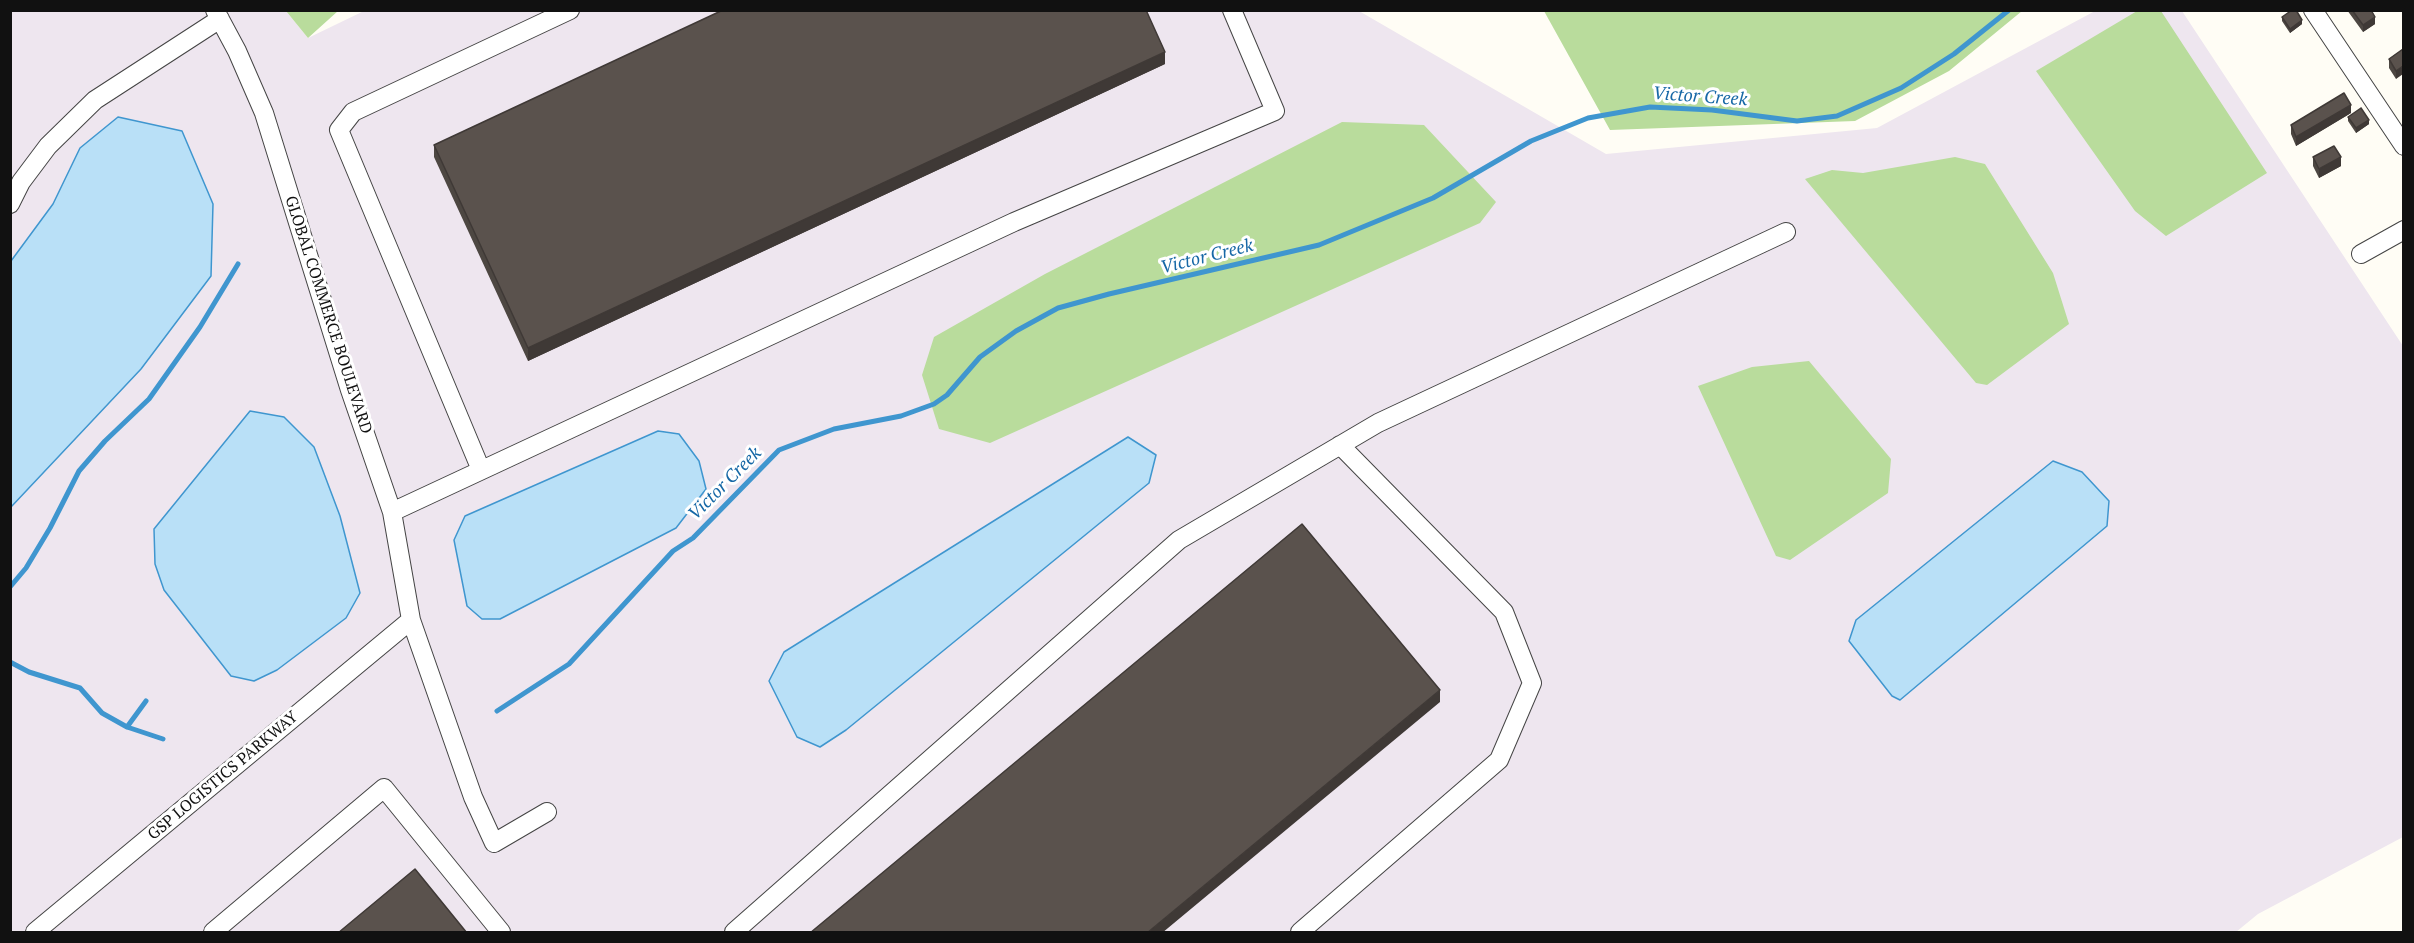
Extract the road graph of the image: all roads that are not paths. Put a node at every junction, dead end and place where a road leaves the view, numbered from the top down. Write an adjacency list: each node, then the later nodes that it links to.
1 (570, 10): 11 (street)
2 (1232, 10): 11 (street)
3 (2313, 10): 5 (street)
4 (218, 15): 6 (street); 12 (street, GLOBAL COMMERCE BOULEVARD)
5 (2403, 146)
6 (10, 204)
7 (2403, 230): 9 (street)
8 (1786, 232): 10 (street)
9 (2361, 254)
10 (1340, 445): 18 (street); 19 (street)
11 (481, 470): 12 (street)
12 (392, 512): 13 (street, GLOBAL COMMERCE BOULEVARD)
13 (411, 620): 14 (street, GLOBAL COMMERCE BOULEVARD); 15 (street, GSP LOGISTICS PARKWAY)
14 (547, 812)
15 (35, 933)
16 (213, 933): 17 (street)
17 (501, 933)
18 (734, 933)
19 (1300, 933)

